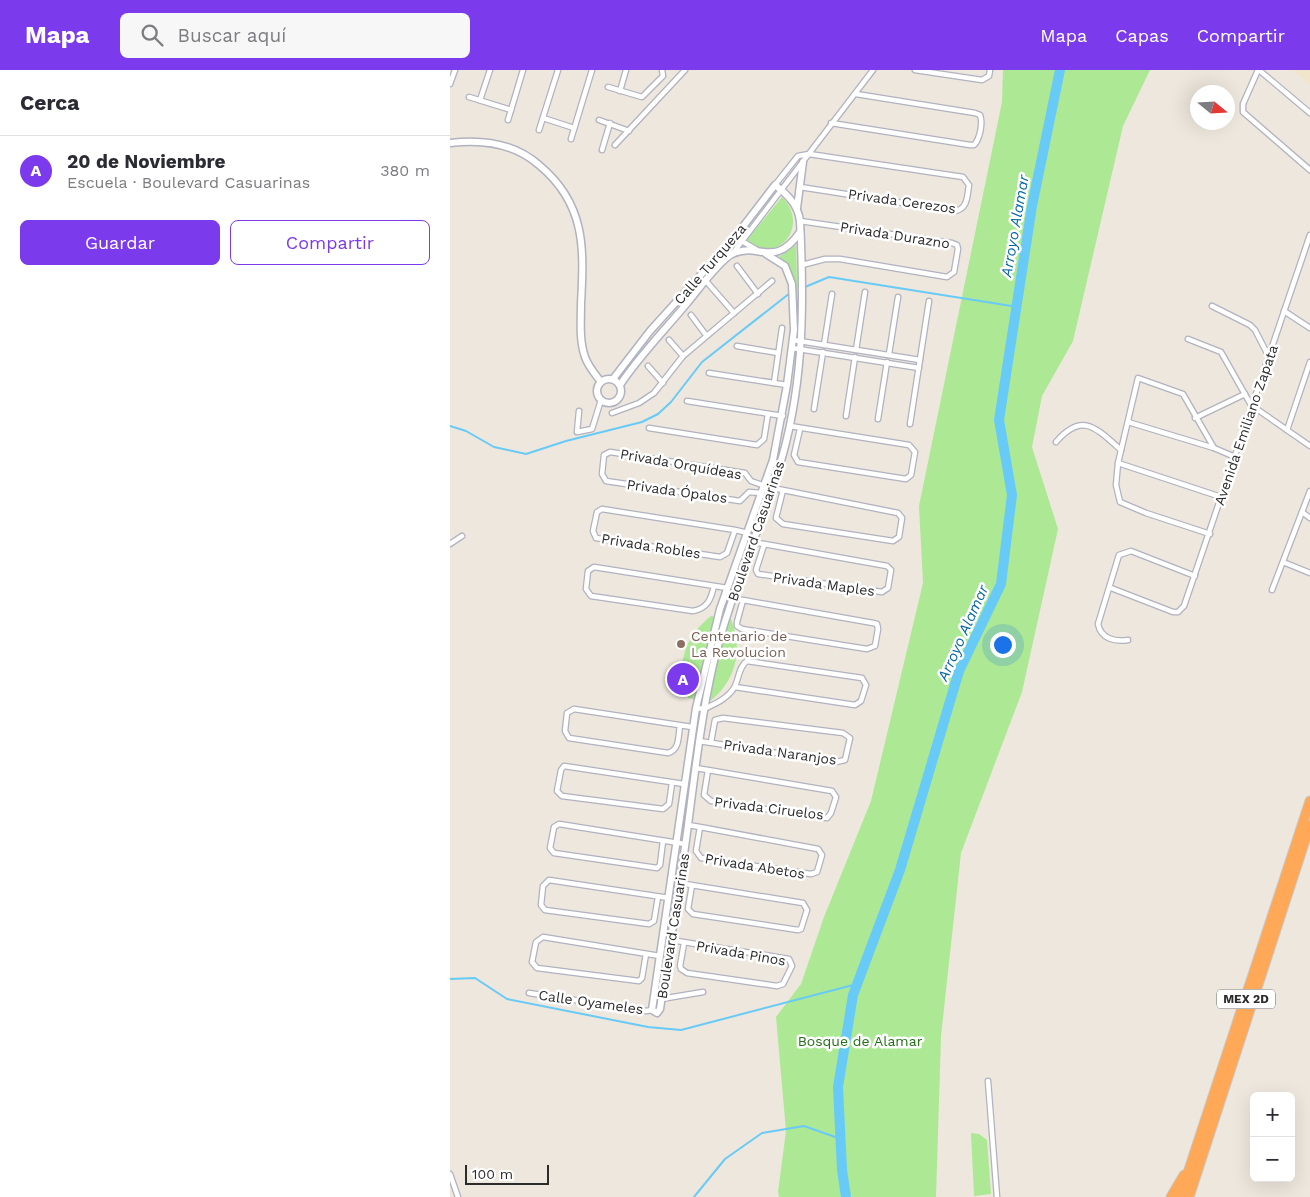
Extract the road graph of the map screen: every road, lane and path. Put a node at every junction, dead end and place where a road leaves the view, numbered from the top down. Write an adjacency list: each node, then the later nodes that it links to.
1 (455, 70): 13 (street)
2 (490, 70): 20 (street)
3 (523, 70): 21 (street)
4 (558, 70): 23 (street)
5 (592, 70): 28 (street)
6 (626, 70): 16 (street)
7 (662, 70): 14 (street)
8 (685, 70): 18 (street)
9 (873, 70): 17 (street, Calle Turqueza)
10 (915, 70): 11 (street)
11 (990, 70)
12 (1258, 70): 22 (street); 37 (street)
13 (450, 84)
14 (654, 86): 16 (street); 18 (street)
15 (608, 87): 16 (street)
16 (620, 91)
17 (856, 94): 27 (street, Calle Turqueza); 27 (street)
18 (662, 95): 30 (street)
19 (469, 97): 20 (street)
20 (480, 100): 21 (street)
21 (511, 110): 24 (street)
22 (1310, 114)
23 (543, 118): 28 (street); 29 (street)
24 (508, 120)
25 (599, 120): 26 (street)
26 (610, 123): 30 (street); 34 (street)
27 (831, 123): 35 (street, Calle Turqueza)
28 (574, 128): 31 (street)
29 (539, 130)
30 (629, 131): 33 (street)
31 (571, 140)
32 (450, 143): 89 (street)
33 (615, 145)
34 (602, 150)
35 (809, 154): 36 (street, Calle Turqueza); 38 (street, Calle Turqueza); 39 (street, Privada Cerezos)
36 (803, 162): 39 (street); 40 (street, Calle Turqueza)
37 (1310, 170)
38 (775, 186): 40 (street, Boulevard Casuarinas); 45 (street, Calle Turqueza)
39 (800, 186): 41 (street)
40 (783, 191): 41 (street, Boulevard Casuarinas); 46 (street, Calle Turqueza)
41 (797, 208): 42 (street, Boulevard Casuarinas)
42 (800, 221): 43 (street, Boulevard Casuarinas); 49 (street, Privada Durazno)
43 (800, 231): 48 (street); 49 (street, Boulevard Casuarinas)
44 (1310, 235): 59 (street, Avenida Emiliano Zapata)
45 (735, 237): 46 (street, Boulevard Casuarinas); 88 (street, Calle Turqueza)
46 (742, 242): 47 (street, Calle Turqueza); 48 (street, Boulevard Casuarinas)
47 (732, 254): 48 (street); 51 (street, Calle Turqueza)
48 (766, 254): 62 (street, Boulevard Casuarinas)
49 (802, 265): 63 (street, Boulevard Casuarinas)
50 (737, 266): 54 (street)
51 (706, 281): 60 (street); 92 (street, Calle Turqueza)
52 (772, 281): 54 (street)
53 (865, 292): 75 (street)
54 (758, 294): 60 (street)
55 (832, 294): 71 (street)
56 (898, 297): 78 (street)
57 (929, 302): 82 (street)
58 (1212, 306): 81 (street)
59 (1284, 310): 65 (street); 81 (street, Avenida Emiliano Zapata)
60 (734, 313): 66 (street)
61 (691, 315): 66 (street)
62 (794, 318): 63 (street); 69 (street, Boulevard Casuarinas)
63 (803, 318): 70 (street, Boulevard Casuarinas)
64 (782, 328): 77 (street)
65 (1310, 328)
66 (706, 335): 79 (street)
67 (1188, 339): 94 (street)
68 (669, 340): 79 (street)
69 (793, 340): 70 (street); 73 (street, Boulevard Casuarinas)
70 (802, 340): 71 (street); 74 (street, Boulevard Casuarinas)
71 (824, 345): 75 (street)
72 (738, 346): 77 (street)
73 (792, 348): 74 (street); 93 (street, Boulevard Casuarinas)
74 (801, 348): 76 (street); 108 (street, Boulevard Casuarinas)
75 (856, 350): 78 (street)
76 (823, 352): 80 (street); 98 (street)
77 (778, 353): 91 (street)
78 (888, 354): 82 (street)
79 (683, 356): 90 (street)
80 (855, 357): 83 (street); 103 (street)
81 (1269, 357): 97 (street, Avenida Emiliano Zapata)
82 (920, 360): 86 (street)
83 (887, 362): 86 (street); 105 (street)
84 (1310, 362): 111 (street)
85 (648, 366): 90 (street)
86 (919, 368): 107 (street)
87 (709, 373): 91 (street)
88 (613, 379): 89 (street); 92 (street)
89 (601, 382): 95 (street)
90 (663, 383): 100 (street)
91 (774, 383): 93 (street)
92 (620, 385): 95 (street)
93 (788, 385): 102 (street, Boulevard Casuarinas)
94 (1245, 394): 97 (street); 104 (street)
95 (601, 400): 99 (street)
96 (687, 401): 101 (street)
97 (1251, 405): 111 (street); 116 (street, Avenida Emiliano Zapata)
98 (814, 409)
99 (579, 411)
100 (612, 413)
101 (768, 414): 102 (street); 109 (street)
102 (782, 416): 119 (street, Boulevard Casuarinas)
103 (846, 416)
104 (1195, 418): 106 (street); 114 (street)
105 (878, 419)
106 (1128, 422): 114 (street); 115 (street)
107 (910, 424)
108 (790, 426): 110 (street); 119 (street, Boulevard Casuarinas)
109 (649, 428)
110 (800, 429): 110 (street)
111 (1287, 430): 113 (street)
112 (1056, 442): 115 (street)
113 (1310, 446)
114 (1214, 448): 116 (street)
115 (1121, 450): 117 (street)
116 (1235, 457): 123 (street, Avenida Emiliano Zapata)
117 (1118, 463): 123 (street); 128 (street)
118 (603, 465): 119 (street, Privada Orquídeas); 122 (street, Privada Ópalos)
119 (769, 487): 120 (street); 122 (street, Boulevard Casuarinas); 130 (street, Boulevard Casuarinas)
120 (783, 490): 120 (street)
121 (1310, 491): 124 (street)
122 (763, 493): 127 (street, Boulevard Casuarinas)
123 (1221, 498): 128 (street, Avenida Emiliano Zapata)
124 (1302, 512): 125 (street); 133 (street)
125 (1310, 518)
126 (735, 530): 126 (street, Privada Robles); 127 (street, Privada Robles)
127 (748, 533): 137 (street, Boulevard Casuarinas)
128 (1210, 534): 135 (street, Avenida Emiliano Zapata)
129 (462, 536): 131 (street)
130 (753, 542): 132 (street, Privada Maples); 140 (street, Boulevard Casuarinas)
131 (450, 544)
132 (764, 545): 132 (street, Privada Maples)
133 (1283, 562): 134 (street); 139 (street)
134 (1310, 573)
135 (1195, 576): 138 (street, Avenida Emiliano Zapata); 138 (street)
136 (714, 586): 136 (street); 137 (street)
137 (728, 588): 144 (street, Boulevard Casuarinas)
138 (1111, 588): 142 (street)
139 (1272, 590)
140 (732, 599): 141 (street); 145 (street, Boulevard Casuarinas)
141 (743, 600): 141 (street)
142 (1128, 640)
143 (735, 687): 143 (street); 145 (street)
144 (696, 708): 145 (street); 147 (street, Boulevard Casuarinas)
145 (704, 709): 148 (street, Boulevard Casuarinas)
146 (680, 726): 146 (street); 147 (street)
147 (692, 727): 153 (street, Boulevard Casuarinas)
148 (699, 741): 149 (street, Privada Naranjos); 150 (street, Boulevard Casuarinas)
149 (711, 742): 149 (street, Privada Naranjos)
150 (695, 768): 151 (street, Privada Ciruelos); 155 (street, Boulevard Casuarinas)
151 (708, 770): 151 (street, Privada Ciruelos)
152 (672, 783): 152 (street); 153 (street)
153 (684, 784): 159 (street, Boulevard Casuarinas)
154 (1310, 800): 174 (highway, MEX 2D)
155 (688, 825): 157 (street, Privada Abetos); 160 (street, Boulevard Casuarinas)
156 (1310, 825): 181 (highway, MEX 2D)
157 (700, 827): 157 (street, Privada Abetos)
158 (663, 841): 158 (street); 159 (street)
159 (676, 843): 160 (street); 164 (street, Boulevard Casuarinas)
160 (685, 844): 161 (street, Boulevard Casuarinas)
161 (680, 883): 162 (street); 165 (street, Boulevard Casuarinas)
162 (692, 885): 162 (street)
163 (658, 897): 163 (street); 164 (street)
164 (669, 898): 168 (street, Boulevard Casuarinas)
165 (671, 940): 166 (street, Privada Pinos); 171 (street, Boulevard Casuarinas)
166 (684, 943): 166 (street, Privada Pinos)
167 (646, 954): 167 (street, Calle Oyameles); 168 (street, Calle Oyameles)
168 (660, 956): 172 (street, Boulevard Casuarinas)
169 (703, 992): 171 (street)
170 (529, 993): 172 (street, Calle Oyameles)
171 (661, 1000): 172 (street, Boulevard Casuarinas)
172 (652, 1010)
173 (988, 1081): 178 (street)
174 (1191, 1165): 179 (highway); 180 (highway, MEX 2D)
175 (450, 1174): 176 (street)
176 (453, 1191): 177 (street)
177 (458, 1197)
178 (997, 1197)
179 (1171, 1197)
180 (1180, 1197)
181 (1189, 1197)

